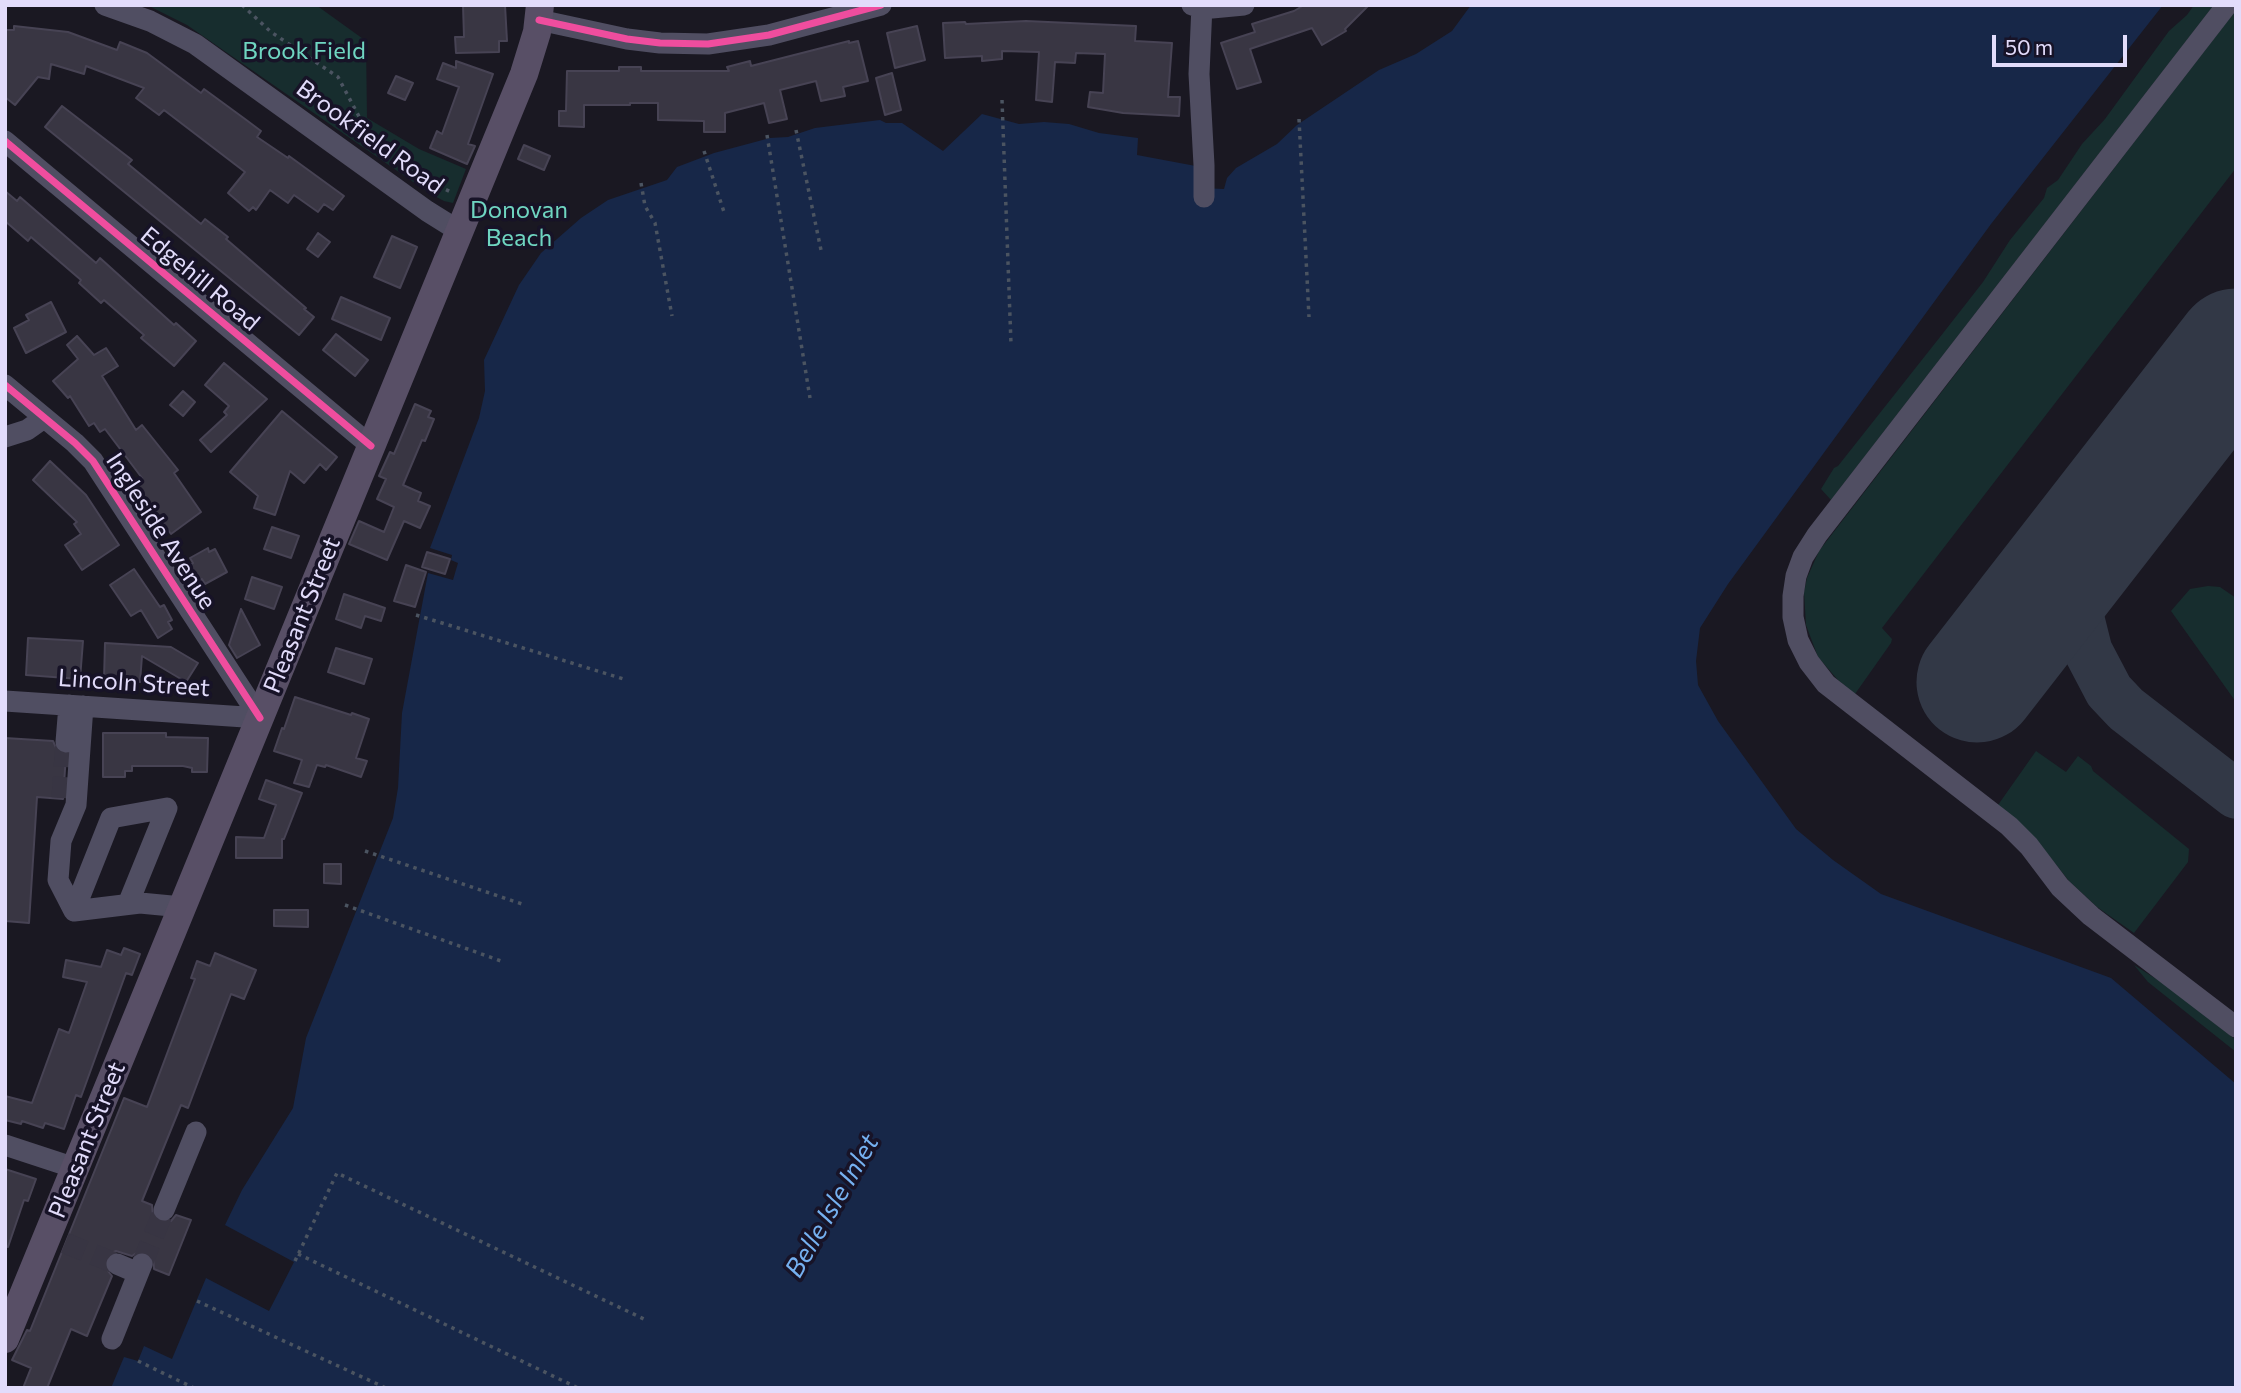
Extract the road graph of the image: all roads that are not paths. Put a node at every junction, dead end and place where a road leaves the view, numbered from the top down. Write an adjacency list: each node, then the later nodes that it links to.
1 (105, 5): 9 (street, Brookfield Road)
2 (1244, 5): 4 (street)
3 (2227, 5): 23 (street)
4 (1198, 6): 8 (street)
5 (870, 7): 6 (street)
6 (539, 13): 9 (main road, Pleasant Street)
7 (5, 141): 13 (street, Edgehill Road)
8 (1204, 197)
9 (459, 231): 13 (main road, Pleasant Street)
10 (5, 385): 11 (street, Ingleside Avenue)
11 (44, 418): 12 (street); 16 (street, Ingleside Avenue)
12 (5, 437)
13 (371, 446): 16 (main road, Pleasant Street)
14 (5, 701): 15 (street, Lincoln Street)
15 (76, 706): 16 (street, Lincoln Street); 17 (street); 19 (street)
16 (260, 718): 21 (main road, Pleasant Street)
17 (66, 742)
18 (62, 798): 19 (street)
19 (59, 848): 22 (street)
20 (128, 904): 21 (street); 22 (street); 22 (street)
21 (182, 907): 26 (main road, Pleasant Street)
22 (74, 911)
23 (2236, 1027)
24 (196, 1132): 27 (street)
25 (5, 1146): 26 (street)
26 (75, 1168): 29 (main road, Pleasant Street)
27 (164, 1210)
28 (117, 1265): 30 (street)
29 (5, 1339)
30 (112, 1339)

